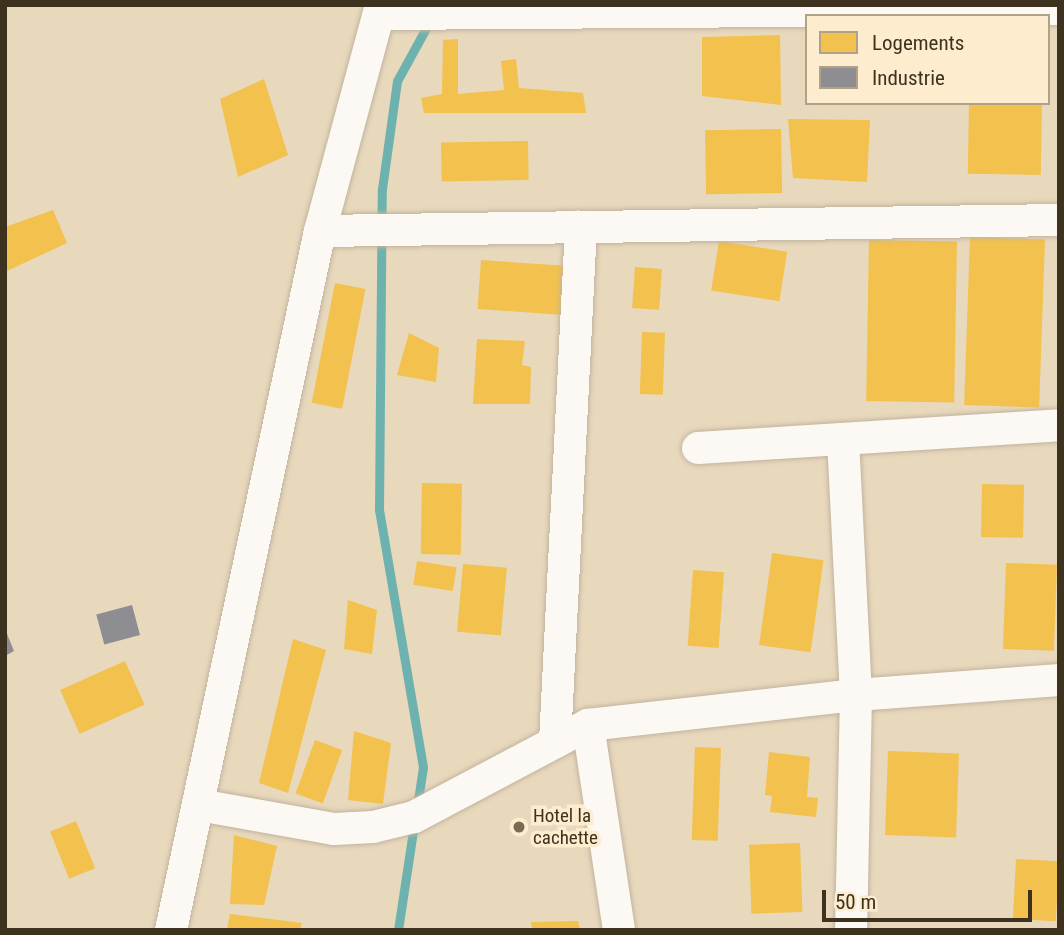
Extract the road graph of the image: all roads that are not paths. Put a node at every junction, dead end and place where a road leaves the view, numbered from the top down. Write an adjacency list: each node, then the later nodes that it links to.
1 (1059, 9): 2 (street)
2 (380, 10): 5 (street)
3 (1059, 220): 4 (street)
4 (581, 227): 5 (street); 12 (street)
5 (320, 231): 13 (street)
6 (1059, 425): 7 (street)
7 (844, 439): 8 (street); 10 (street)
8 (698, 448)
9 (1059, 680): 10 (street)
10 (856, 695): 11 (street); 16 (street)
11 (588, 725): 12 (street); 15 (street)
12 (555, 742): 13 (street)
13 (199, 805): 14 (street)
14 (171, 930)
15 (619, 930)
16 (851, 930)

